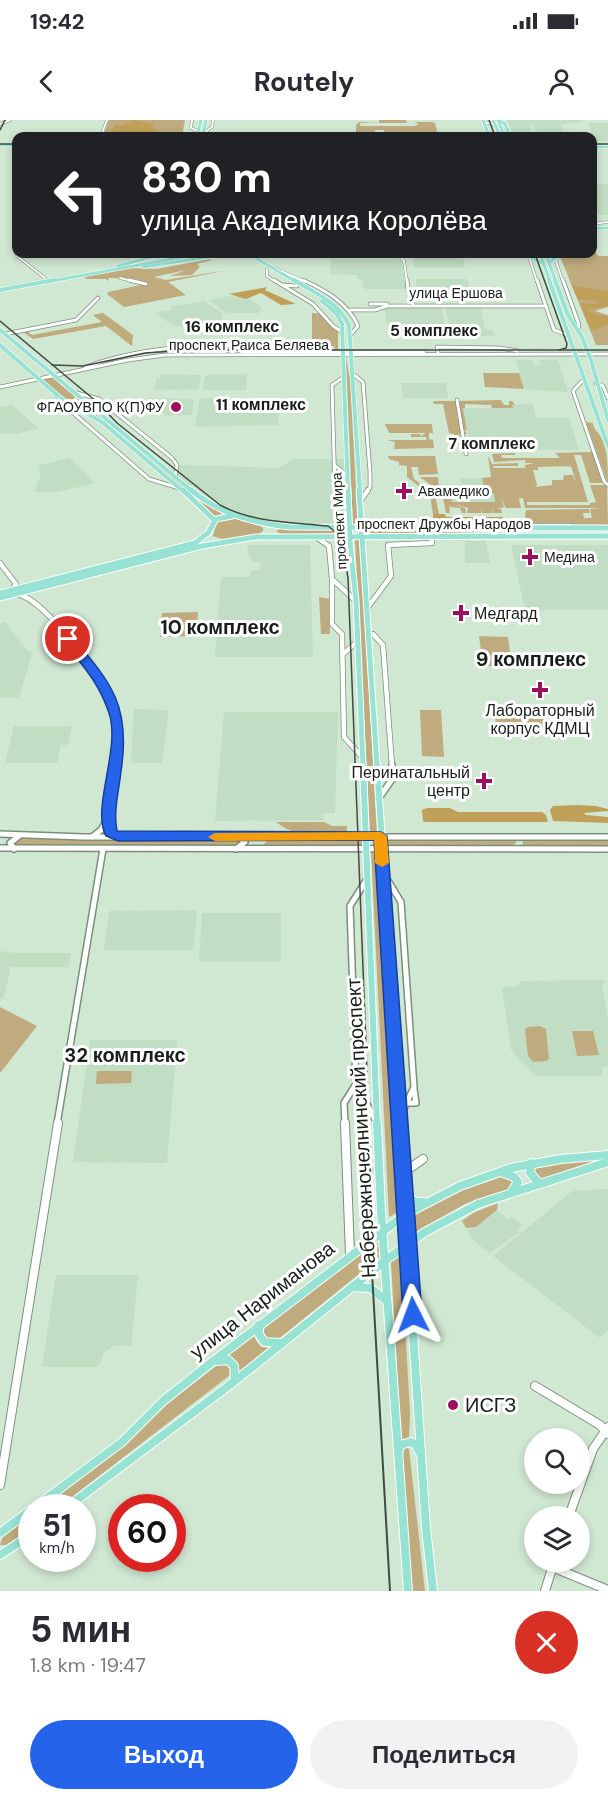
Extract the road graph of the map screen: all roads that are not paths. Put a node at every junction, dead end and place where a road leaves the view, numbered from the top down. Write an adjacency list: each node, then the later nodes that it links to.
1 (10, 120): 6 (street)
2 (192, 120): 11 (street)
3 (201, 120): 11 (main road)
4 (493, 120): 9 (main road)
5 (498, 120): 8 (main road); 10 (main road)
6 (0, 122)
7 (484, 122): 9 (street)
8 (504, 122): 10 (street)
9 (495, 125): 12 (main road)
10 (500, 125): 13 (main road)
11 (198, 131)
12 (498, 132)
13 (503, 132)
14 (20, 258): 37 (street)
15 (142, 258): 32 (main road)
16 (145, 258): 28 (main road)
17 (168, 258): 28 (main road)
18 (172, 258): 28 (main road)
19 (204, 258): 31 (main road)
20 (252, 258): 34 (main road, проспект Мира)
21 (401, 258): 48 (street)
22 (529, 258): 39 (street)
23 (533, 258): 30 (main road)
24 (542, 258): 30 (main road)
25 (547, 258): 29 (main road)
26 (553, 258): 29 (main road)
27 (555, 258): 45 (street)
28 (158, 260): 31 (main road); 32 (main road); 33 (main road)
29 (549, 263): 43 (main road)
30 (544, 264): 36 (main road)
31 (164, 265): 33 (main road)
32 (118, 266): 35 (main road)
33 (125, 268): 35 (main road)
34 (270, 268): 41 (street); 42 (main road, проспект Мира); 50 (street); 56 (main road, проспект Мира)
35 (86, 273): 37 (main road); 44 (main road)
36 (547, 273): 39 (street); 51 (main road)
37 (45, 278): 44 (main road)
38 (120, 278): 40 (street)
39 (537, 279): 49 (street)
40 (146, 284)
41 (281, 285): 42 (street); 54 (street)
42 (297, 286): 54 (main road, проспект Мира)
43 (557, 286): 45 (street); 52 (main road)
44 (3, 288)
45 (567, 292): 52 (street)
46 (98, 298): 55 (street)
47 (370, 304): 48 (street, улица Ершова)
48 (413, 304): 49 (street, улица Ершова)
49 (544, 305): 50 (street); 57 (street)
50 (350, 310): 56 (street)
51 (566, 328): 52 (main road); 57 (main road)
52 (578, 329): 63 (main road)
53 (0, 330): 55 (main road, проспект Дружбы Народов)
54 (342, 332): 65 (main road, проспект Мира)
55 (5, 334): 59 (main road, проспект Дружбы Народов)
56 (350, 335): 66 (main road, проспект Мира)
57 (568, 335): 62 (main road)
58 (1, 347): 61 (main road)
59 (24, 350): 61 (main road); 69 (main road, проспект Дружбы Народов)
60 (296, 352): 65 (street, проспект Раиса Беляева); 68 (street); 71 (street, проспект Раиса Беляева)
61 (9, 353): 70 (main road)
62 (574, 353): 63 (street, проспект Раиса Беляева); 67 (street, проспект Раиса Беляева); 67 (street, проспект Раиса Беляева); 75 (main road)
63 (588, 353): 64 (street, проспект Раиса Беляева); 73 (main road)
64 (608, 353)
65 (343, 354): 66 (street, проспект Раиса Беляева); 68 (street, проспект Раиса Беляева); 76 (main road, проспект Мира)
66 (351, 354): 67 (street, проспект Раиса Беляева); 72 (main road, проспект Мира)
67 (400, 354)
68 (278, 356): 71 (street, проспект Раиса Беляева)
69 (46, 369): 71 (street); 74 (main road, проспект Дружбы Народов)
70 (33, 373): 77 (main road); 78 (street)
71 (64, 373): 74 (street, проспект Раиса Беляева); 79 (street)
72 (353, 374): 89 (main road, проспект Мира); 90 (street)
73 (596, 374): 75 (main road); 80 (main road)
74 (53, 375): 77 (street, проспект Раиса Беляева); 79 (main road, проспект Дружбы Народов)
75 (583, 376): 96 (main road); 101 (street)
76 (344, 377): 98 (street); 99 (main road, проспект Мира)
77 (38, 378): 78 (street, проспект Раиса Беляева); 81 (main road)
78 (28, 380): 81 (street); 82 (street, проспект Раиса Беляева)
79 (59, 380): 83 (main road, проспект Дружбы Народов)
80 (596, 382): 86 (street); 91 (main road)
81 (44, 383): 84 (main road)
82 (0, 386)
83 (72, 392): 85 (main road, проспект Дружбы Народов); 92 (street)
84 (55, 393): 87 (main road); 95 (street)
85 (78, 396): 87 (main road); 94 (main road, проспект Дружбы Народов)
86 (608, 398)
87 (63, 400): 93 (main road)
88 (457, 400): 97 (street)
89 (355, 410): 90 (street); 103 (main road, проспект Мира)
90 (365, 416): 103 (street)
91 (608, 420)
92 (131, 425): 94 (street); 100 (street)
93 (116, 434): 95 (street); 102 (main road)
94 (125, 436): 100 (main road, проспект Дружбы Народов)
95 (108, 443): 102 (street)
96 (608, 446)
97 (466, 454)
98 (334, 465): 99 (street); 104 (street)
99 (348, 476): 104 (main road, проспект Мира)
100 (175, 478): 105 (main road, проспект Дружбы Народов)
101 (608, 485)
102 (179, 488): 106 (main road)
103 (361, 500): 108 (main road, проспект Мира)
104 (350, 503): 107 (main road, проспект Мира)
105 (235, 516): 106 (main road); 109 (main road, проспект Дружбы Народов)
106 (214, 520): 120 (main road)
107 (350, 521): 111 (main road); 112 (main road, проспект Мира)
108 (362, 521): 113 (main road, проспект Мира); 114 (main road)
109 (260, 523): 110 (main road, проспект Дружбы Народов); 131 (main road)
110 (286, 526): 111 (main road, проспект Дружбы Народов); 121 (main road)
111 (340, 528): 112 (main road, проспект Дружбы Народов)
112 (350, 528): 113 (main road, проспект Дружбы Народов); 124 (main road, проспект Мира)
113 (362, 528): 114 (main road, проспект Дружбы Народов); 125 (main road, проспект Мира)
114 (375, 528): 115 (main road, проспект Дружбы Народов)
115 (406, 528): 116 (main road, проспект Дружбы Народов); 118 (street)
116 (472, 528): 117 (main road, проспект Дружбы Народов); 128 (main road)
117 (562, 528): 118 (main road, проспект Дружбы Народов); 129 (main road)
118 (594, 528): 119 (main road, проспект Дружбы Народов)
119 (608, 528)
120 (208, 533): 132 (main road); 136 (main road, проспект Дружбы Народов)
121 (281, 536): 122 (main road, проспект Дружбы Народов); 131 (main road, проспект Дружбы Народов)
122 (312, 536): 123 (main road, проспект Дружбы Народов); 138 (street)
123 (335, 536): 124 (main road, проспект Дружбы Народов); 133 (main road)
124 (350, 536): 125 (main road, проспект Дружбы Народов); 133 (main road, проспект Мира)
125 (362, 536): 126 (main road, проспект Дружбы Народов); 134 (main road, проспект Мира)
126 (376, 536): 127 (main road, проспект Дружбы Народов); 134 (main road)
127 (431, 536): 128 (main road, проспект Дружбы Народов); 146 (street)
128 (472, 536): 129 (main road, проспект Дружбы Народов)
129 (563, 536): 130 (main road, проспект Дружбы Народов)
130 (608, 536)
131 (256, 537): 132 (main road, проспект Дружбы Народов)
132 (224, 541): 139 (main road, проспект Дружбы Народов)
133 (350, 543): 145 (main road, проспект Мира)
134 (362, 543): 146 (main road, проспект Мира)
135 (0, 563): 137 (street)
136 (94, 569): 139 (main road); 140 (main road, проспект Дружбы Народов)
137 (11, 576): 140 (street); 141 (street)
138 (332, 579): 145 (street); 149 (street)
139 (69, 580): 140 (main road, проспект Дружбы Народов)
140 (33, 587): 141 (main road, проспект Дружбы Народов); 144 (street)
141 (13, 592): 142 (main road, проспект Дружбы Народов); 143 (main road, проспект Дружбы Народов); 144 (street)
142 (0, 593)
143 (0, 598)
144 (33, 601): 152 (street)
145 (356, 601): 148 (main road, проспект Мира)
146 (368, 607): 147 (main road, проспект Мира)
147 (369, 634): 151 (main road, проспект Мира); 151 (street)
148 (357, 642): 149 (street); 150 (main road, проспект Мира)
149 (343, 654): 150 (street)
150 (363, 758): 153 (main road, проспект Мира)
151 (378, 800): 154 (main road, проспект Мира)
152 (108, 818): 159 (street); 160 (street)
153 (366, 826): 163 (street); 165 (main road, проспект Мира)
154 (380, 826): 157 (street); 166 (main road, проспект Мира)
155 (0, 834): 156 (street)
156 (20, 835): 159 (street); 169 (street)
157 (400, 836): 158 (street); 166 (street)
158 (513, 836): 164 (street); 168 (street)
159 (92, 837): 160 (street)
160 (118, 837): 161 (street)
161 (237, 837): 162 (street); 171 (street)
162 (282, 837): 163 (street); 172 (street)
163 (352, 837): 165 (street)
164 (608, 837)
165 (366, 842): 166 (street); 166 (street); 173 (street); 176 (main road, Набережночелнинский проспект)
166 (381, 842): 174 (street); 177 (main road)
167 (0, 848): 169 (street)
168 (511, 848): 174 (street); 175 (street)
169 (14, 849): 170 (street)
170 (103, 849): 171 (street); 208 (street)
171 (234, 849): 172 (street)
172 (271, 849): 173 (street)
173 (348, 849): 176 (street)
174 (400, 849): 177 (street)
175 (608, 849)
176 (367, 861): 179 (main road, Набережночелнинский проспект)
177 (382, 861): 178 (main road)
178 (384, 872): 181 (main road); 181 (street)
179 (368, 878): 180 (street); 182 (main road, Набережночелнинский проспект)
180 (356, 1084): 182 (street); 196 (street)
181 (399, 1119): 188 (main road)
182 (379, 1128): 194 (main road, Набережночелнинский проспект)
183 (608, 1155): 186 (main road, улица Нариманова)
184 (423, 1159): 188 (street)
185 (608, 1162): 189 (main road)
186 (531, 1163): 187 (main road, улица Нариманова); 189 (main road)
187 (499, 1172): 190 (main road); 192 (main road, улица Нариманова)
188 (403, 1173): 191 (main road)
189 (540, 1184): 190 (main road)
190 (509, 1193): 195 (main road)
191 (404, 1195): 192 (main road); 193 (main road)
192 (427, 1202): 193 (main road, улица Нариманова)
193 (406, 1214): 194 (main road, улица Нариманова); 195 (main road)
194 (384, 1229): 196 (main road, улица Нариманова); 197 (main road, Набережночелнинский проспект)
195 (408, 1244): 197 (main road); 206 (main road)
196 (350, 1254): 200 (main road, улица Нариманова)
197 (386, 1260): 198 (main road); 199 (main road, Набережночелнинский проспект)
198 (352, 1287): 199 (main road); 201 (main road)
199 (387, 1301): 207 (main road, Набережночелнинский проспект)
200 (259, 1325): 201 (main road); 202 (main road, улица Нариманова)
201 (283, 1343): 203 (main road)
202 (212, 1362): 203 (main road); 209 (main road, улица Нариманова)
203 (235, 1381): 210 (main road)
204 (535, 1386): 205 (street)
205 (607, 1431): 211 (street)
206 (422, 1458): 207 (main road); 220 (main road)
207 (398, 1459): 219 (main road, Набережночелнинский проспект)
208 (0, 1485)
209 (52, 1494)
210 (85, 1494)
211 (573, 1506)
212 (18, 1519): 213 (main road, улица Нариманова)
213 (0, 1533)
214 (18, 1543): 215 (main road)
215 (0, 1555)
216 (551, 1572): 221 (street)
217 (570, 1572): 218 (street)
218 (608, 1590)
219 (408, 1591)
220 (433, 1591)
221 (545, 1591)

